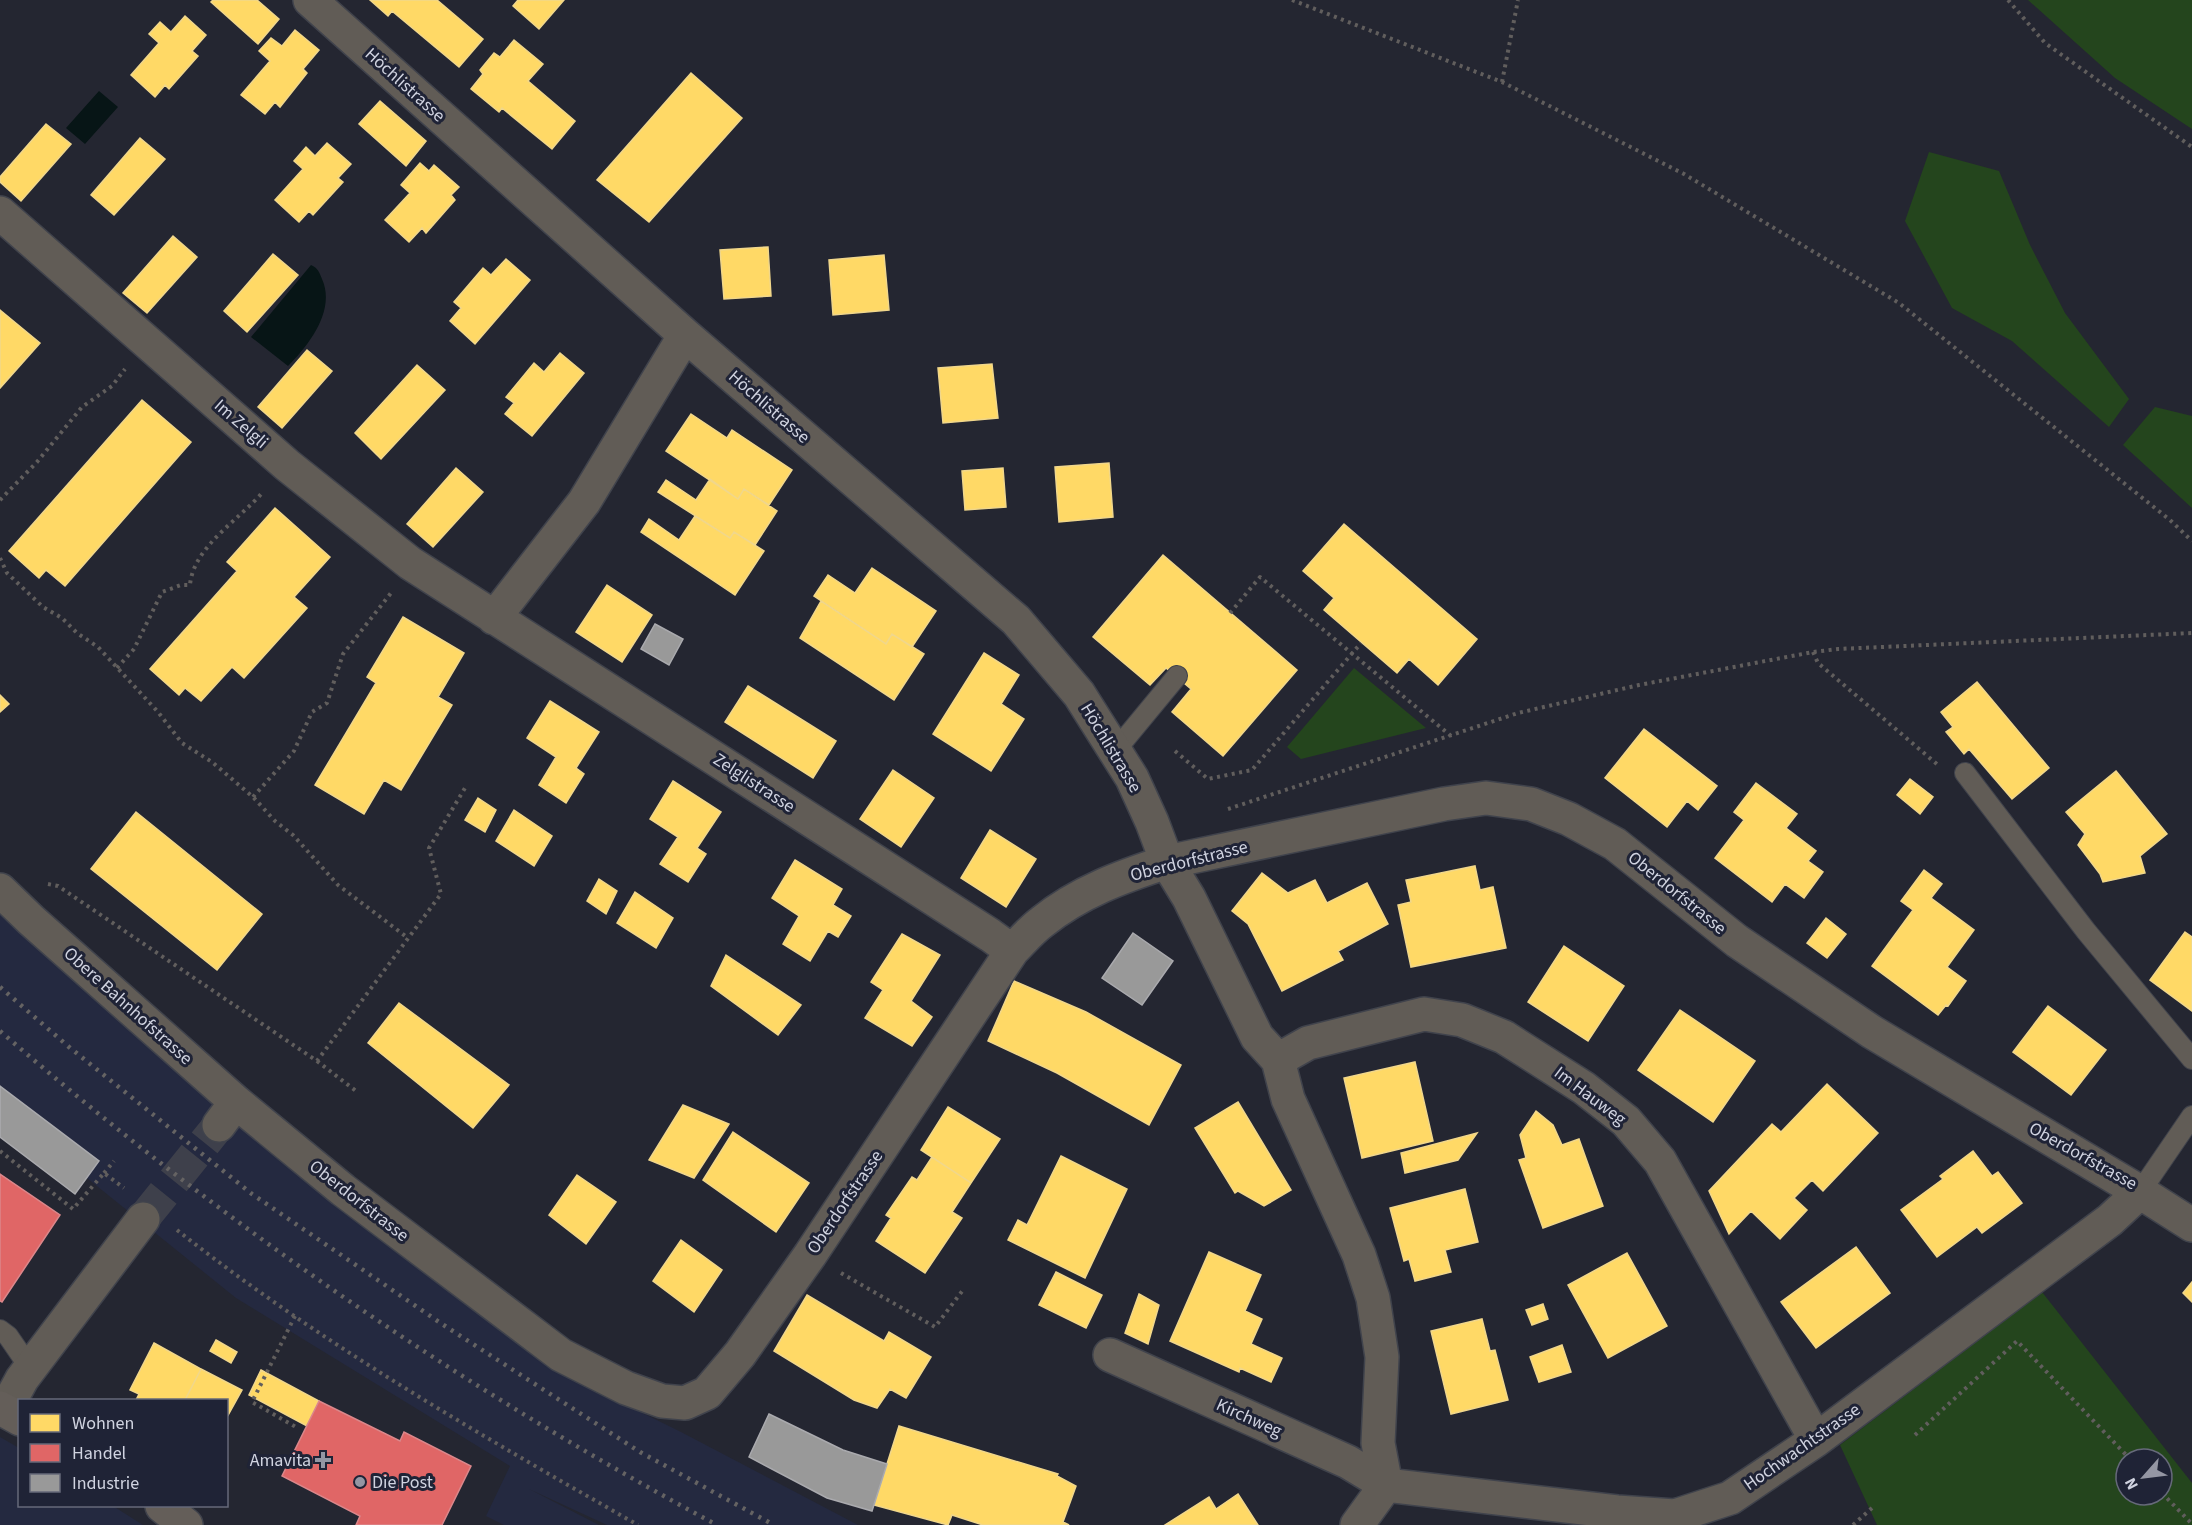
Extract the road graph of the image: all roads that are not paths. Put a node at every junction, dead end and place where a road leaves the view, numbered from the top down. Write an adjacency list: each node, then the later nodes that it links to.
1 (310, 0): 3 (street, Höchlistrasse)
2 (0, 213): 4 (street, Im Zelgli)
3 (685, 335): 4 (street); 6 (street, Höchlistrasse)
4 (494, 618): 10 (street, Zelglistrasse)
5 (1176, 676): 6 (lane)
6 (1115, 751): 8 (street, Höchlistrasse)
7 (1965, 773): 11 (lane)
8 (1167, 862): 10 (street, Oberdorfstrasse); 12 (street); 15 (street, Oberdorfstrasse)
9 (0, 890): 13 (street, Obere Bahnhofstrasse)
10 (1012, 951): 13 (street, Oberdorfstrasse)
11 (2192, 1059)
12 (1278, 1060): 22 (street, Im Hauweg); 23 (street)
13 (227, 1113)
14 (2192, 1116): 15 (lane, Oberdorfstrasse)
15 (2140, 1192): 17 (street); 22 (street, Hochwachtstrasse)
16 (137, 1206): 20 (street)
17 (2192, 1225)
18 (0, 1330): 20 (lane)
19 (1110, 1355): 23 (street, Kirchweg)
20 (30, 1368): 21 (street)
21 (8, 1413)
22 (1816, 1440): 23 (street, Hochwachtstrasse)
23 (1386, 1485): 26 (street)
24 (163, 1507): 25 (main road)
25 (186, 1525)
26 (1357, 1525)

